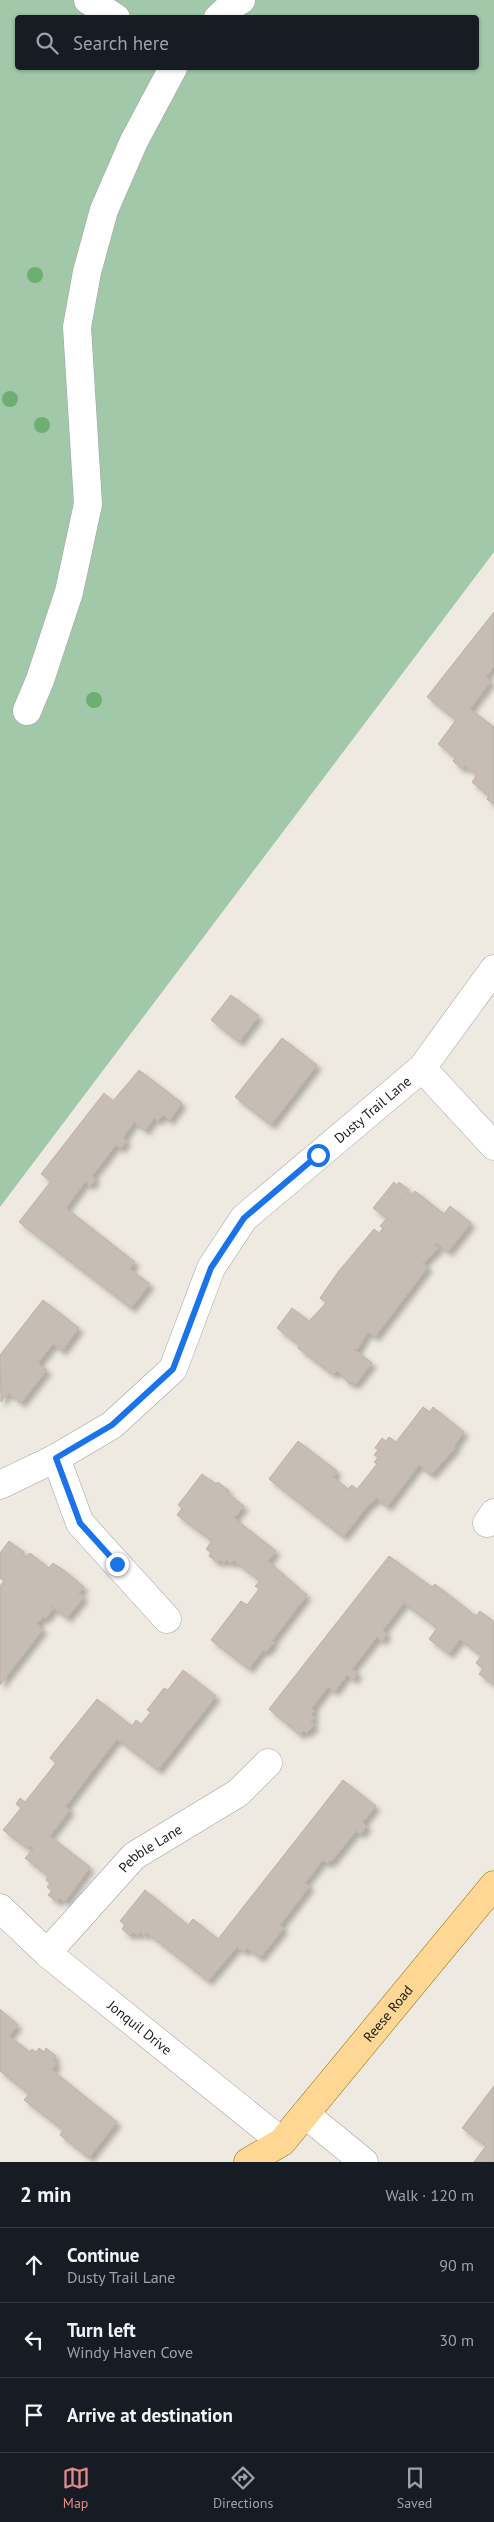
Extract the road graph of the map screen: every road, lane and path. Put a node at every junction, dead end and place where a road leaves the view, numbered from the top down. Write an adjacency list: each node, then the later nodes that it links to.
1 (88, 0): 3 (street)
2 (241, 0): 4 (street)
3 (111, 15)
4 (221, 15)
5 (172, 70): 6 (street)
6 (27, 711)
7 (494, 968): 8 (street, Dusty Trail Lane)
8 (422, 1068): 9 (street); 10 (street, Dusty Trail Lane)
9 (494, 1146)
10 (56, 1458): 11 (street, Dusty Trail Lane); 12 (street)
11 (0, 1485)
12 (167, 1620)
13 (268, 1763): 16 (street, Pebble Lane)
14 (494, 1884): 17 (main road, Reese Road)
15 (0, 1908): 16 (street, Jonquil Drive)
16 (47, 1954): 18 (street, Jonquil Drive)
17 (305, 2114): 18 (main road, Reese Road); 20 (street)
18 (279, 2152): 19 (main road, Reese Road)
19 (248, 2162)
20 (364, 2162)

